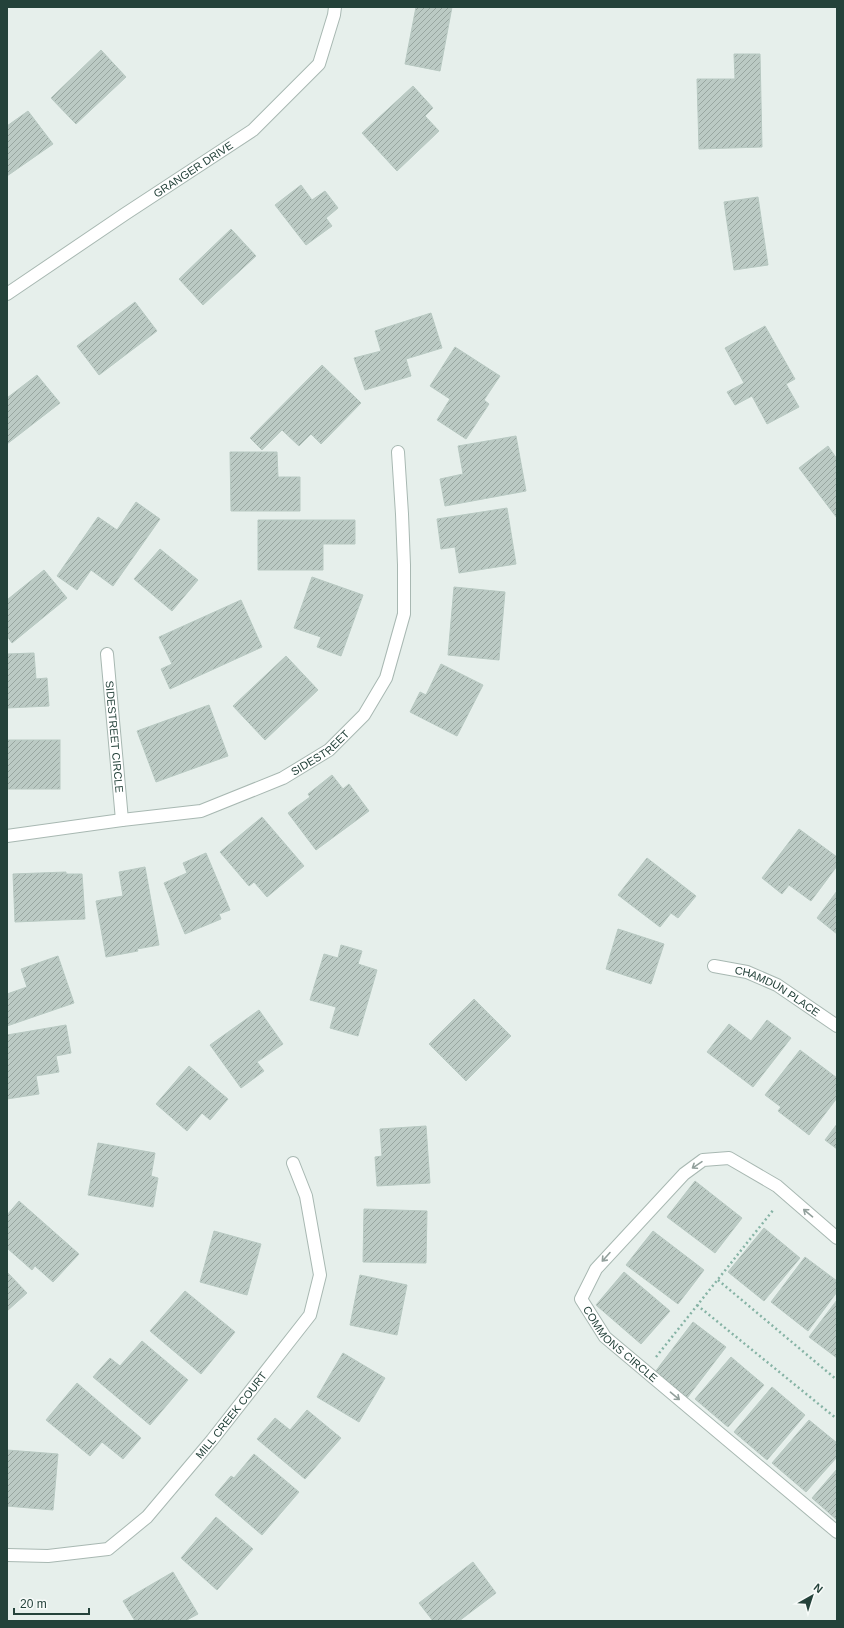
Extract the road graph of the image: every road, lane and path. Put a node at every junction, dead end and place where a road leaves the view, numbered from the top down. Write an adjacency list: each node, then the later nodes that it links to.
1 (335, 7): 2 (street, GRANGER DRIVE)
2 (7, 294)
3 (398, 452): 5 (street, SIDESTREET)
4 (107, 654): 5 (street, SIDESTREET CIRCLE)
5 (122, 820): 6 (street, SIDESTREET)
6 (7, 836)
7 (714, 966): 8 (street, CHAMDUN PLACE)
8 (837, 1026)
9 (293, 1163): 18 (street, MILL CREEK COURT)
10 (775, 1209): 12 (path)
11 (837, 1238): 14 (street, COMMONS CIRCLE, one-way to 14)
12 (718, 1280): 13 (path); 15 (path)
13 (697, 1305): 14 (path); 16 (path)
14 (645, 1370): 17 (street, COMMONS CIRCLE, one-way to 17)
15 (837, 1380)
16 (837, 1418)
17 (837, 1532)
18 (7, 1555)

